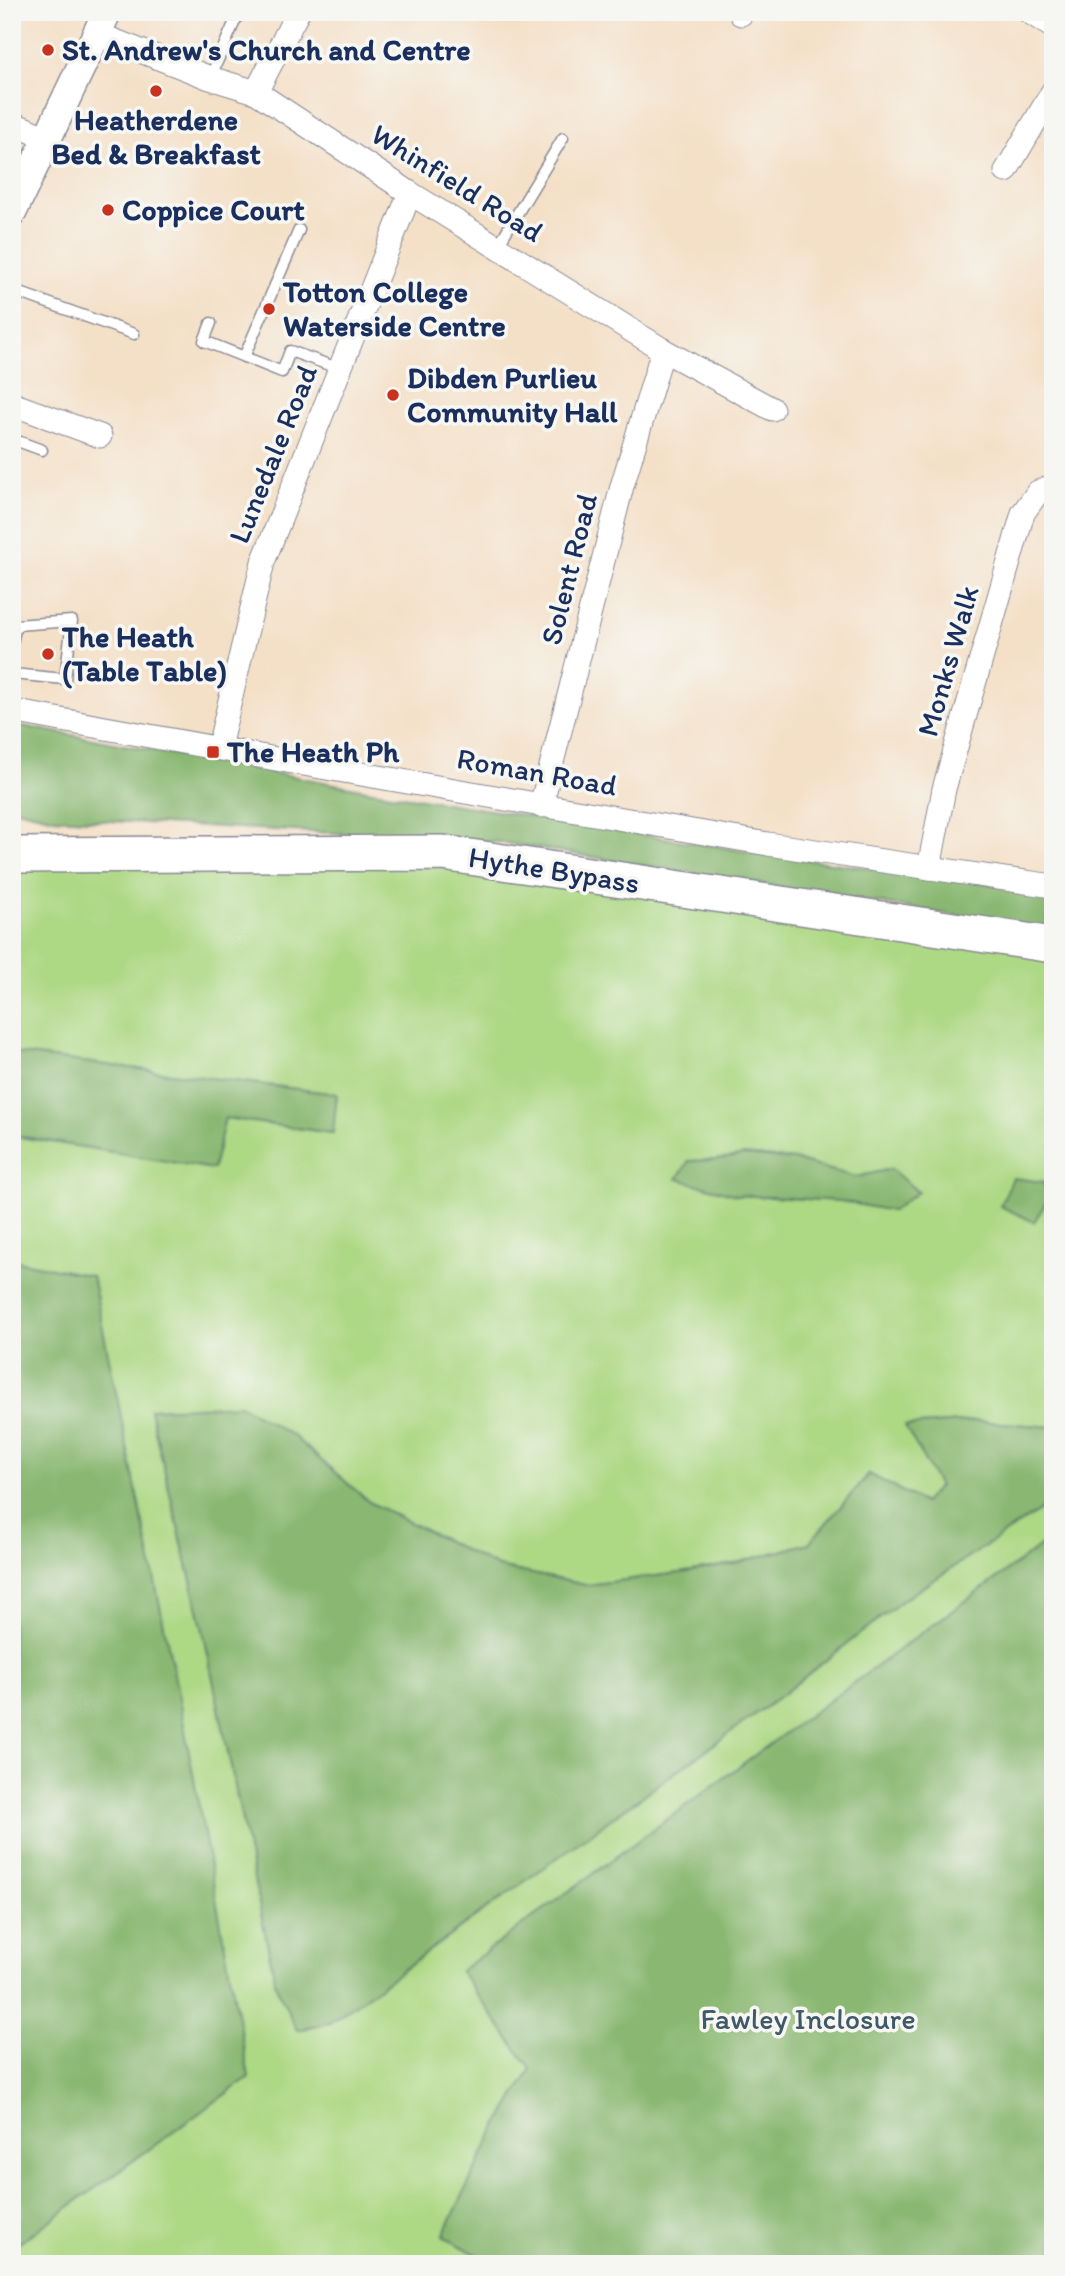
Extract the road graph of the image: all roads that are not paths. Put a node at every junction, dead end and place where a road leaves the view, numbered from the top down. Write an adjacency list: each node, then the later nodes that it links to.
1 (239, 12): 6 (lane)
2 (298, 12): 7 (street)
3 (1029, 12): 5 (street)
4 (102, 23): 6 (street, Whinfield Road); 10 (street)
5 (1053, 27)
6 (210, 78): 7 (street, Whinfield Road)
7 (257, 92): 13 (street, Whinfield Road)
8 (1053, 92): 12 (street)
9 (12, 123): 10 (street)
10 (47, 138): 14 (street)
11 (563, 138): 16 (lane)
12 (1006, 171)
13 (410, 192): 16 (street, Whinfield Road); 22 (street, Lunedale Road)
14 (12, 213)
15 (299, 230): 21 (lane)
16 (497, 247): 20 (street, Whinfield Road)
17 (12, 290): 19 (lane)
18 (211, 323): 21 (lane)
19 (134, 334)
20 (663, 350): 24 (street, Whinfield Road); 33 (street, Solent Road)
21 (244, 357): 22 (lane)
22 (340, 369): 32 (street, Lunedale Road)
23 (12, 404): 25 (street)
24 (772, 409)
25 (100, 436)
26 (12, 439): 27 (lane)
27 (42, 450)
28 (1053, 486): 37 (street, Monks Walk)
29 (12, 643): 30 (lane)
30 (12, 674)
31 (12, 710): 32 (street, Roman Road)
32 (219, 747): 33 (street, Roman Road)
33 (541, 806): 37 (street, Roman Road)
34 (12, 841): 36 (main road, Hythe Bypass)
35 (12, 855): 36 (main road, Hythe Bypass)
36 (51, 855): 39 (main road, Hythe Bypass)
37 (929, 868): 38 (street, Roman Road)
38 (1053, 886)
39 (1053, 945)

